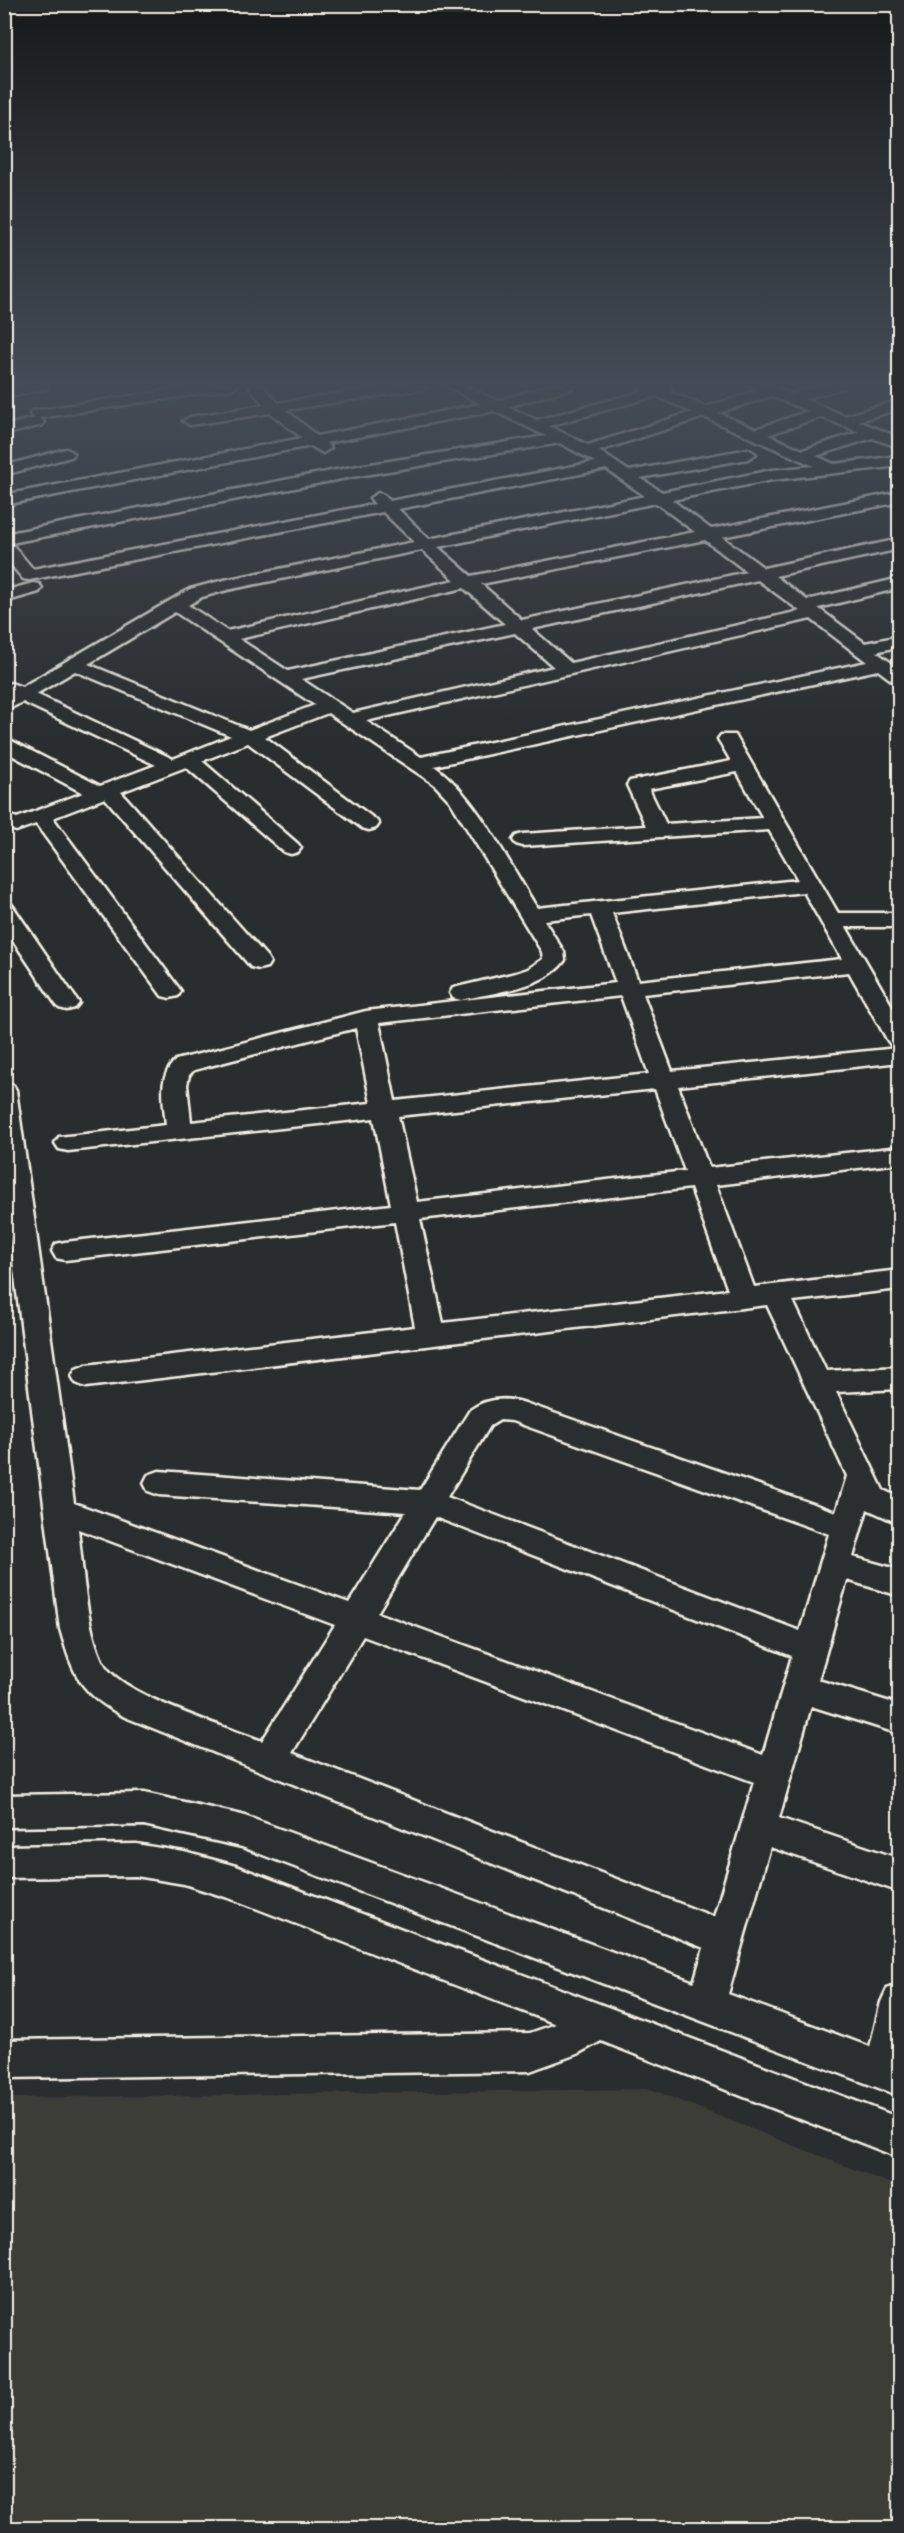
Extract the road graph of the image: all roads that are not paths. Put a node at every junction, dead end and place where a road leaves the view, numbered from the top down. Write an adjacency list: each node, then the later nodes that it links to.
1 (190, 503): 11 (street)
2 (383, 503): 8 (street)
3 (407, 503): 8 (street)
4 (626, 503): 12 (street)
5 (665, 503): 10 (street)
6 (870, 503): 10 (street)
7 (878, 503): 9 (street)
8 (387, 507): 12 (street); 14 (street)
9 (900, 516)
10 (708, 535): 15 (street); 16 (street)
11 (4, 539)
12 (425, 544): 16 (street); 20 (street)
13 (900, 544): 15 (street)
14 (4, 545)
15 (762, 574): 21 (street); 22 (street)
16 (467, 582): 22 (street); 23 (street)
17 (900, 583): 21 (street)
18 (33, 588): 19 (street)
19 (4, 597)
20 (176, 605): 23 (street); 26 (street)
21 (811, 609): 25 (street); 28 (street)
22 (517, 627): 28 (street); 29 (street)
23 (223, 637): 29 (street)
24 (900, 640): 25 (street)
25 (863, 649): 27 (street)
26 (76, 664): 32 (street); 36 (street)
27 (883, 664): 30 (street); 40 (street)
28 (568, 670): 35 (street)
29 (285, 677): 34 (street)
30 (900, 678)
31 (4, 686): 32 (street)
32 (24, 695): 33 (street); 39 (street)
33 (4, 705)
34 (329, 706): 35 (street); 36 (street)
35 (350, 719): 40 (street)
36 (248, 736): 39 (street); 46 (street)
37 (728, 739): 41 (street)
38 (4, 743): 42 (street)
39 (179, 762): 42 (street); 49 (street)
40 (418, 764): 53 (street)
41 (742, 765): 44 (street); 47 (street)
42 (104, 791): 43 (street); 56 (street)
43 (40, 815): 45 (street); 59 (street)
44 (775, 823): 47 (street); 50 (street)
45 (8, 824)
46 (369, 824)
47 (659, 831): 48 (street)
48 (523, 840)
49 (291, 848)
50 (811, 885): 51 (street); 54 (street)
51 (599, 907): 53 (street); 58 (street)
52 (4, 910): 60 (street)
53 (530, 915): 61 (street)
54 (831, 920): 55 (street); 57 (street)
55 (900, 920)
56 (260, 962)
57 (856, 964): 58 (street); 62 (street)
58 (630, 988): 61 (street); 66 (street)
59 (170, 991)
60 (67, 1003)
61 (442, 1009): 63 (street)
62 (891, 1011): 64 (street)
63 (366, 1018): 68 (street); 69 (street)
64 (900, 1041)
65 (900, 1055): 66 (street)
66 (664, 1080): 68 (street); 72 (street)
67 (4, 1090): 85 (street)
68 (385, 1110): 69 (street); 73 (street)
69 (179, 1131): 70 (street)
70 (68, 1143)
71 (900, 1155): 72 (street)
72 (700, 1178): 73 (street); 77 (street)
73 (406, 1212): 74 (street); 78 (street)
74 (65, 1251)
75 (900, 1279): 76 (street)
76 (776, 1294): 77 (street); 81 (street)
77 (745, 1298): 78 (street)
78 (431, 1335): 79 (street)
79 (86, 1376)
80 (900, 1378): 81 (street)
81 (816, 1382): 82 (street)
82 (861, 1478): 86 (street); 87 (street)
83 (159, 1483): 84 (street)
84 (428, 1503): 87 (street); 90 (street); 91 (street)
85 (60, 1510): 90 (street); 94 (street)
86 (900, 1512)
87 (846, 1528): 88 (street)
88 (835, 1564): 89 (street); 91 (street)
89 (900, 1583)
90 (356, 1620): 94 (street); 95 (street)
91 (810, 1649): 92 (street)
92 (799, 1688): 93 (street); 95 (street)
93 (900, 1720)
94 (270, 1759): 100 (street)
95 (774, 1774): 97 (street)
96 (4, 1811): 102 (street)
97 (759, 1827): 99 (street); 100 (street)
98 (4, 1862): 103 (street)
99 (900, 1876)
100 (725, 1939): 102 (street)
101 (900, 2002): 105 (street)
102 (706, 2005): 105 (street)
103 (597, 2023): 104 (street); 106 (street)
104 (4, 2060)
105 (892, 2074)
106 (900, 2138)

